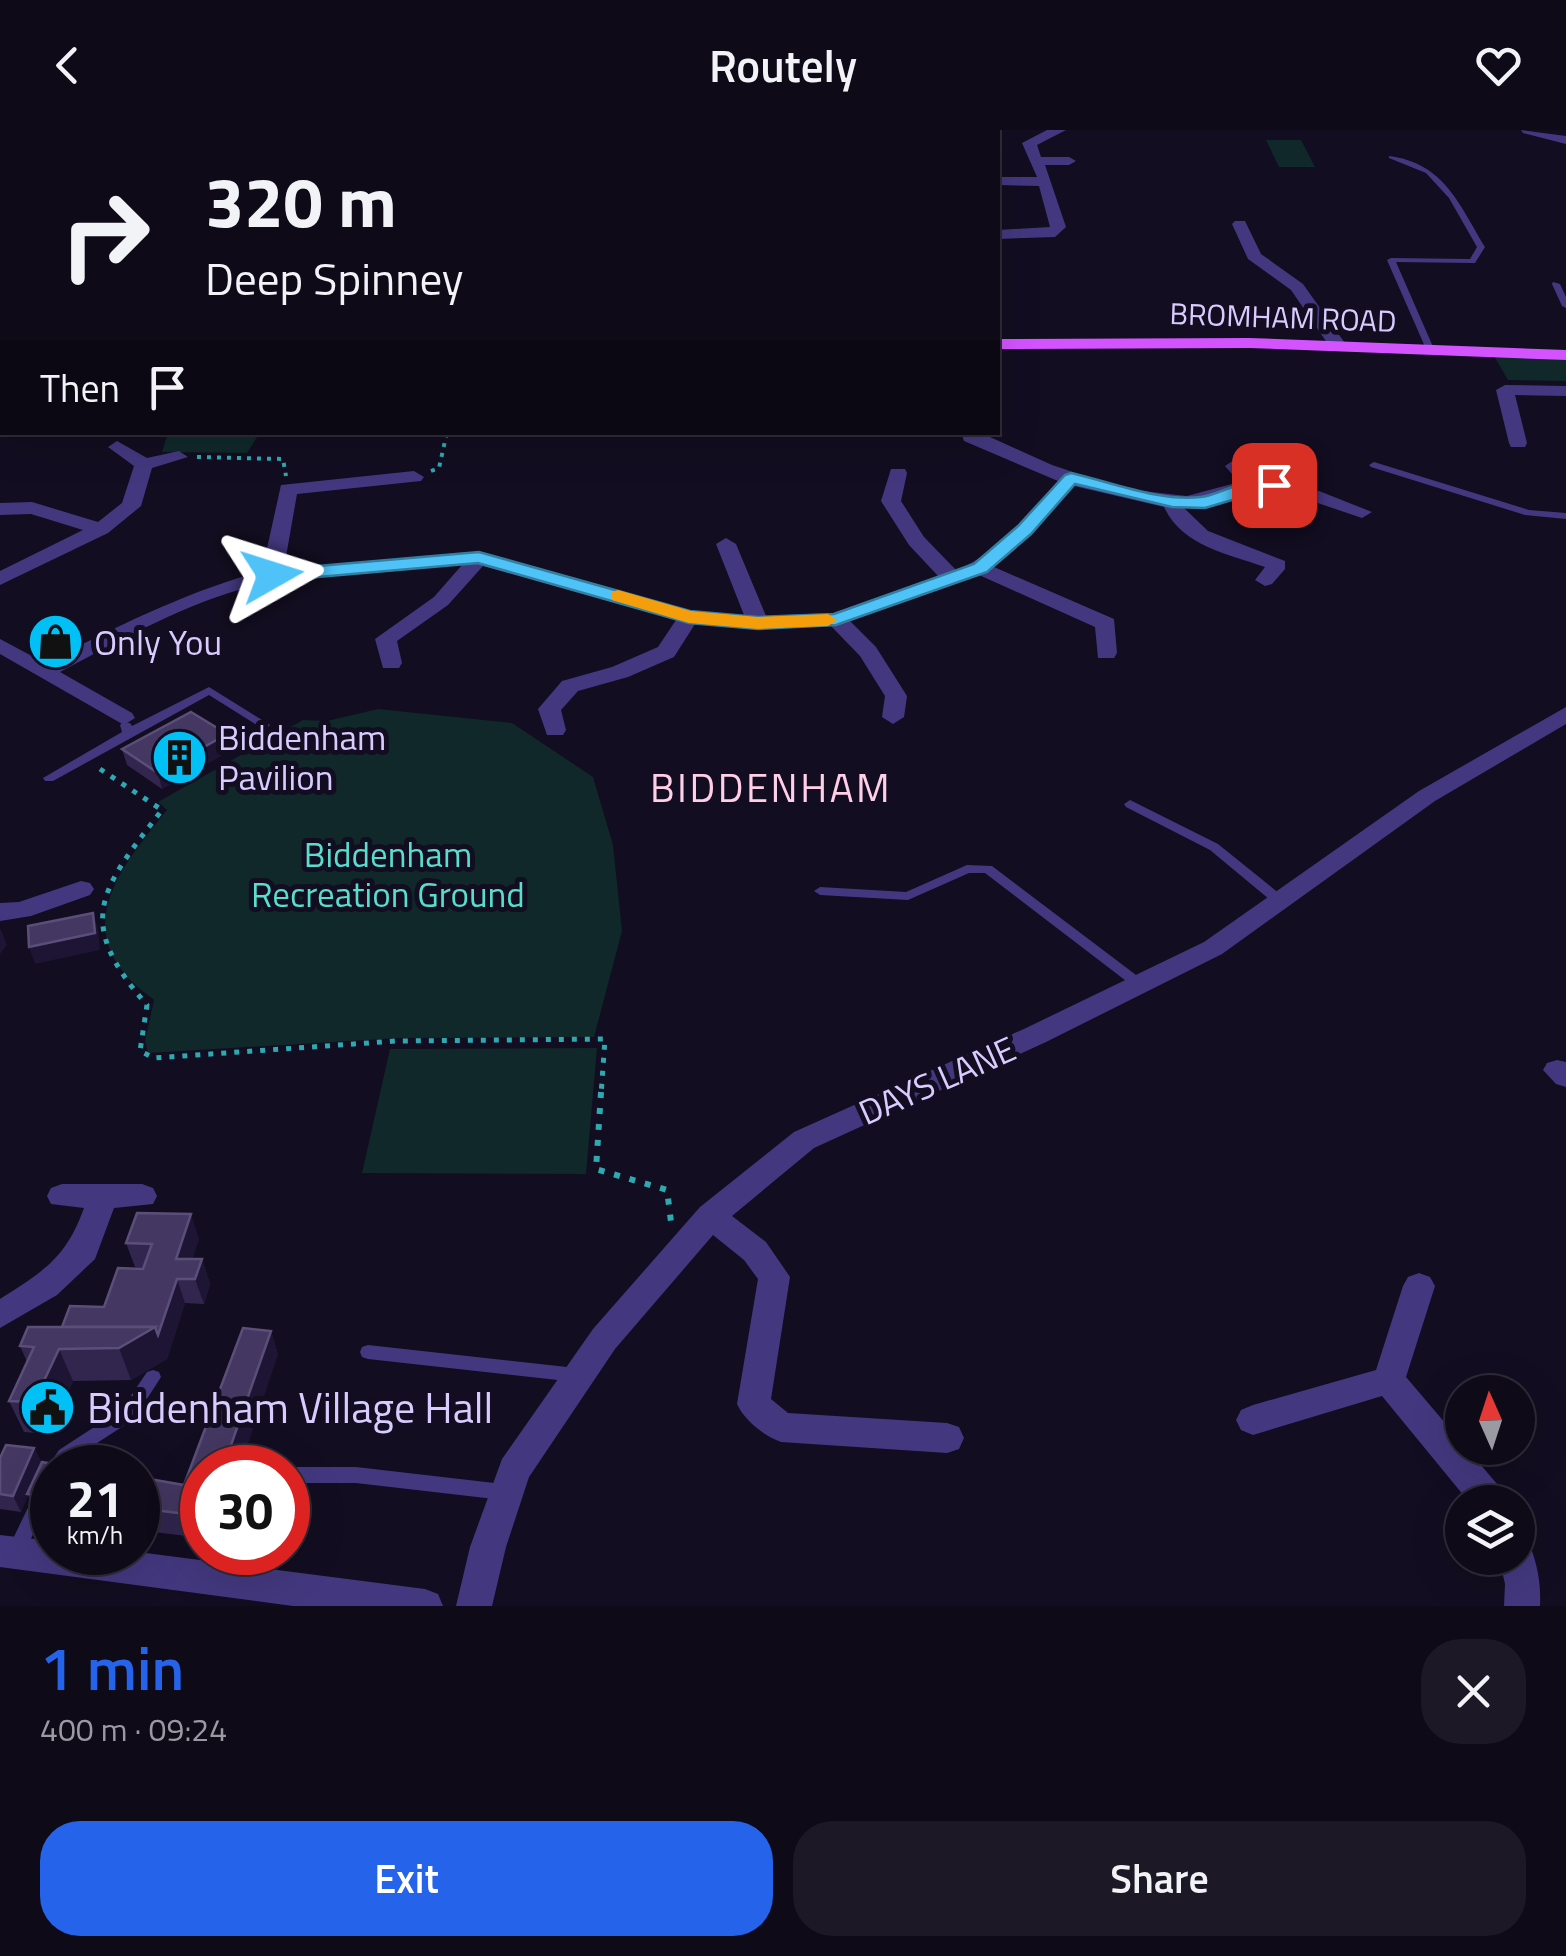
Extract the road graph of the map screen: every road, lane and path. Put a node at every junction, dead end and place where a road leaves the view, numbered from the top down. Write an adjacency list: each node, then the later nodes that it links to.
1 (1059, 130): 6 (street)
2 (1528, 130): 3 (street)
3 (1566, 140)
4 (1391, 157): 14 (lane)
5 (1069, 160): 6 (street)
6 (1041, 172): 7 (street); 9 (street)
7 (1000, 182)
8 (1240, 224): 13 (street)
9 (1000, 235)
10 (1556, 284): 11 (lane)
11 (1566, 306)
12 (1000, 344): 13 (main road, BROMHAM ROAD)
13 (1338, 346): 14 (main road, BROMHAM ROAD)
14 (1430, 349): 15 (main road, BROMHAM ROAD)
15 (1566, 355)
16 (1566, 391): 19 (street)
17 (446, 435): 26 (path)
18 (970, 435): 27 (street)
19 (1518, 443)
20 (116, 447): 22 (street)
21 (179, 456): 22 (street); 29 (path)
22 (144, 464): 34 (street)
23 (1374, 465): 33 (lane)
24 (1234, 466): 28 (street)
25 (898, 472): 41 (street)
26 (414, 477): 29 (street)
27 (1071, 478): 30 (street); 38 (street)
28 (1250, 486): 30 (street); 32 (street)
29 (288, 489): 39 (street)
30 (1172, 502): 37 (street)
31 (0, 509): 34 (street)
32 (1362, 512)
33 (1566, 516)
34 (101, 529): 40 (street)
35 (726, 544): 44 (street)
36 (479, 558): 39 (street); 42 (street); 47 (street)
37 (1280, 567)
38 (980, 568): 41 (street); 46 (street)
39 (272, 575): 48 (street)
40 (0, 579)
41 (954, 580): 43 (street)
42 (689, 617): 44 (street); 53 (street)
43 (836, 620): 44 (street); 50 (street)
44 (758, 623)
45 (0, 645): 48 (street)
46 (1106, 653)
47 (391, 662)
48 (44, 672): 52 (street)
49 (1566, 714): 59 (street, DAYS LANE)
50 (892, 718)
51 (264, 725): 52 (lane)
52 (126, 726): 55 (lane)
53 (554, 730)
54 (107, 756): 66 (path)
55 (49, 778)
56 (1130, 804): 59 (lane)
57 (80, 889): 60 (street)
58 (820, 891): 61 (lane)
59 (1280, 900): 61 (street, DAYS LANE)
60 (0, 912)
61 (1140, 984): 65 (street, DAYS LANE)
62 (62, 1196): 63 (street)
63 (102, 1196): 64 (street); 68 (street)
64 (142, 1196)
65 (711, 1216): 66 (street, DAYS LANE); 74 (street)
66 (682, 1246): 70 (street, DAYS LANE)
67 (1419, 1286): 72 (street)
68 (0, 1315)
69 (368, 1352): 70 (lane)
70 (579, 1376): 78 (street, DAYS LANE)
71 (153, 1377): 75 (lane)
72 (1389, 1380): 73 (street); 77 (street)
73 (1253, 1420)
74 (947, 1438)
75 (80, 1445)
76 (310, 1475): 78 (lane)
77 (1476, 1485)
78 (506, 1493): 83 (street, DAYS LANE)
79 (30, 1513): 80 (lane)
80 (7, 1552): 82 (street)
81 (1521, 1575): 84 (street)
82 (425, 1606)
83 (474, 1606)
84 (1522, 1606)

